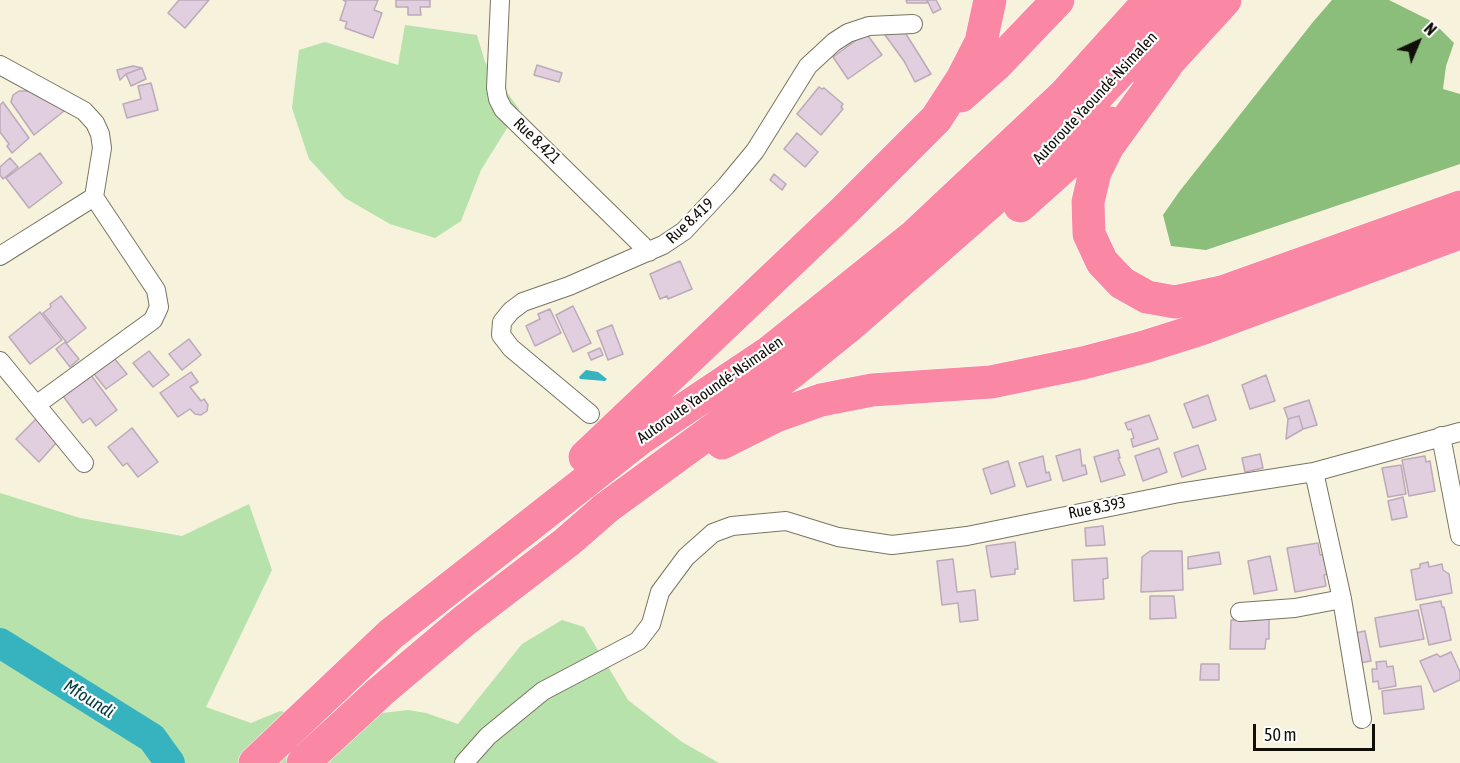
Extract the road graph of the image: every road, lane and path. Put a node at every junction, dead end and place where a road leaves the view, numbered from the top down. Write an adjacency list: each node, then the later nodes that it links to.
1 (500, 0): 14 (street, Rue 8.421)
2 (990, 0): 10 (highway)
3 (1058, 0): 10 (highway)
4 (1150, 0): 28 (highway, Autoroute Yaoundé-Nsimalen)
5 (1188, 0): 16 (highway, Autoroute Yaoundé-Nsimalen)
6 (1225, 0): 9 (highway)
7 (913, 24): 14 (street, Rue 8.419)
8 (0, 66): 11 (street)
9 (1166, 66): 12 (highway); 16 (highway)
10 (936, 119): 28 (highway)
11 (94, 197): 15 (street); 18 (street)
12 (1460, 207)
13 (1460, 233): 25 (highway)
14 (649, 252): 19 (street, Rue 8.419)
15 (0, 256)
16 (848, 327): 25 (highway, Autoroute Yaoundé-Nsimalen)
17 (0, 361): 18 (street)
18 (36, 405): 22 (street)
19 (590, 414)
20 (1460, 432): 21 (street, Rue 8.393)
21 (1441, 436): 23 (street, Rue 8.393); 24 (street)
22 (84, 463)
23 (1314, 472): 26 (street); 32 (street, Rue 8.393)
24 (1460, 536)
25 (567, 542): 30 (highway, Autoroute Yaoundé-Nsimalen)
26 (1342, 599): 27 (street); 29 (street)
27 (1240, 612)
28 (391, 634): 31 (highway, Autoroute Yaoundé-Nsimalen)
29 (1362, 719)
30 (308, 759)
31 (255, 763)
32 (464, 763)

